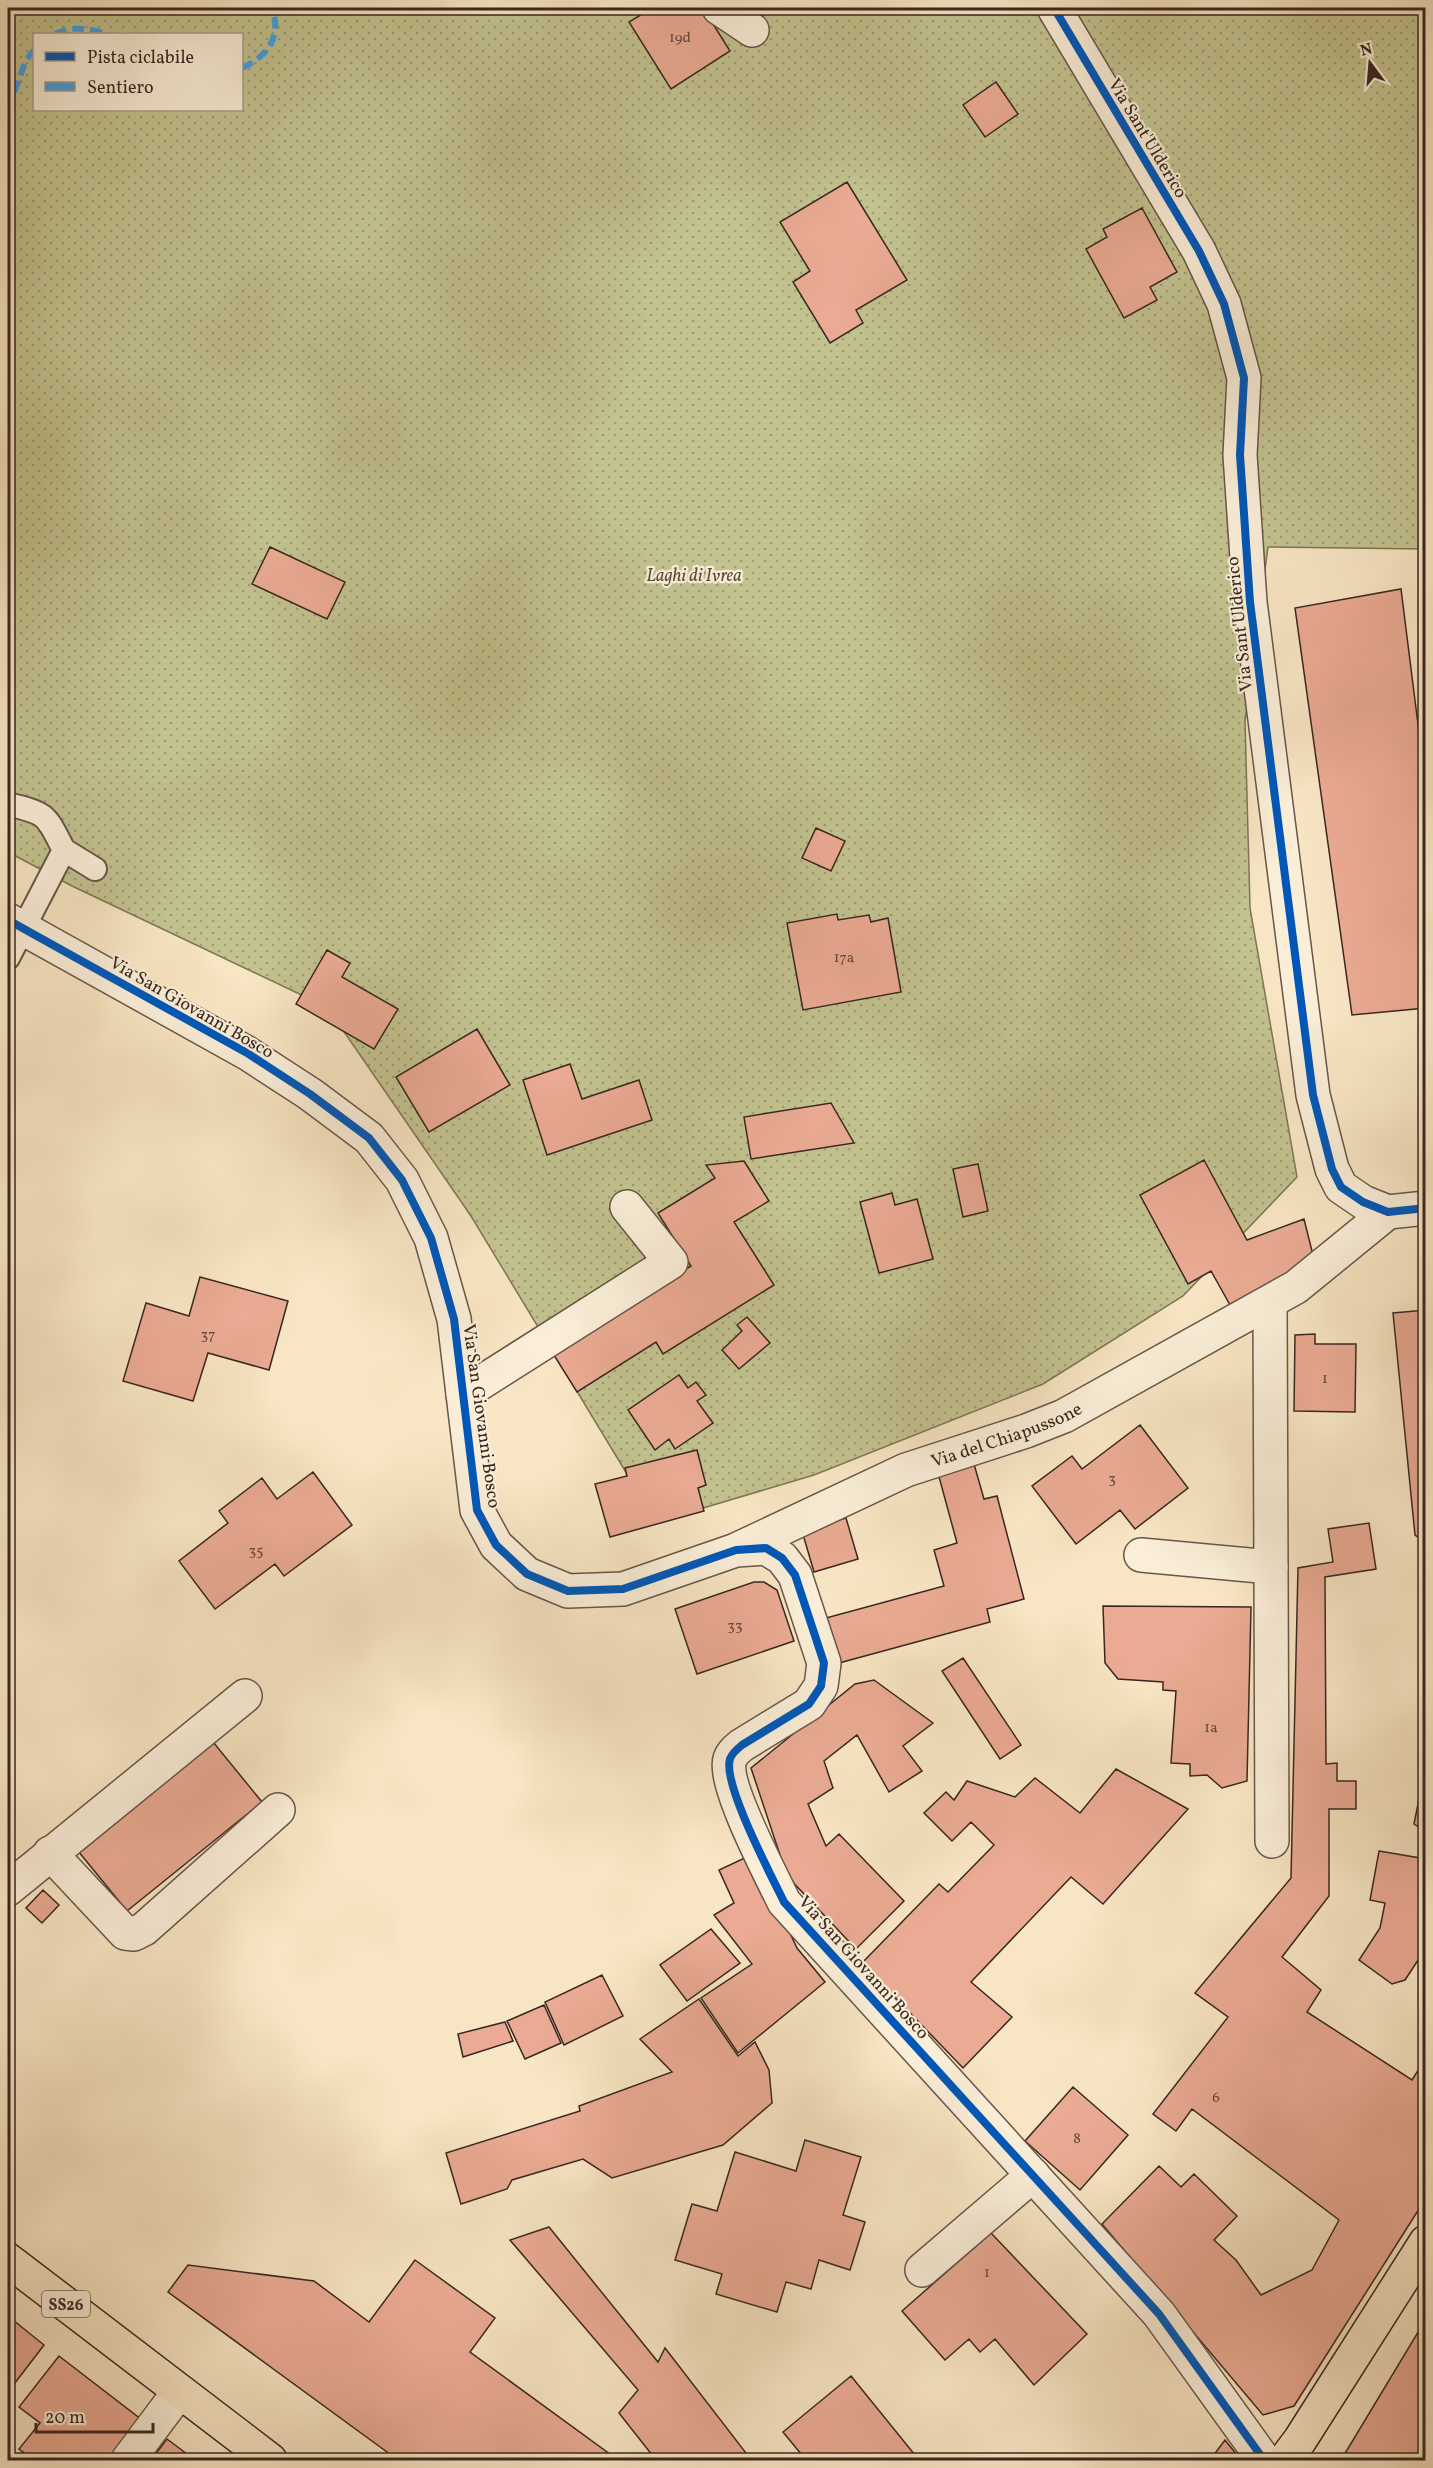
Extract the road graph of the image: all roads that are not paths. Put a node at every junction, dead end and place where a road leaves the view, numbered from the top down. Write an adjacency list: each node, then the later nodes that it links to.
1 (720, 8): 3 (street)
2 (1065, 12): 11 (street, Via Sant'Ulderico)
3 (752, 30)
4 (8, 804): 5 (lane)
5 (64, 850): 6 (lane); 7 (lane)
6 (95, 869)
7 (15, 924): 8 (lane); 13 (street, Via San Giovanni Bosco)
8 (8, 958)
9 (627, 1207): 13 (street)
10 (1425, 1208): 11 (street, Via Sant'Ulderico)
11 (1388, 1212): 12 (street, Via del Chiapussone)
12 (1270, 1302): 14 (street, Via del Chiapussone); 16 (street)
13 (463, 1394): 14 (street, Via San Giovanni Bosco)
14 (736, 1550): 22 (street, Via San Giovanni Bosco)
15 (1141, 1555): 16 (street)
16 (1271, 1567): 19 (street)
17 (245, 1696): 20 (street)
18 (278, 1809): 20 (street)
19 (1272, 1841)
20 (50, 1853): 21 (street)
21 (8, 1888)
22 (1033, 2175): 25 (street); 29 (street, Via San Giovanni Bosco)
23 (1425, 2242): 30 (main road)
24 (8, 2260): 26 (main road, SS26)
25 (922, 2270)
26 (179, 2392): 27 (street); 28 (main road, SS26)
27 (128, 2460)
28 (270, 2460)
29 (1264, 2460)
30 (1285, 2460)

